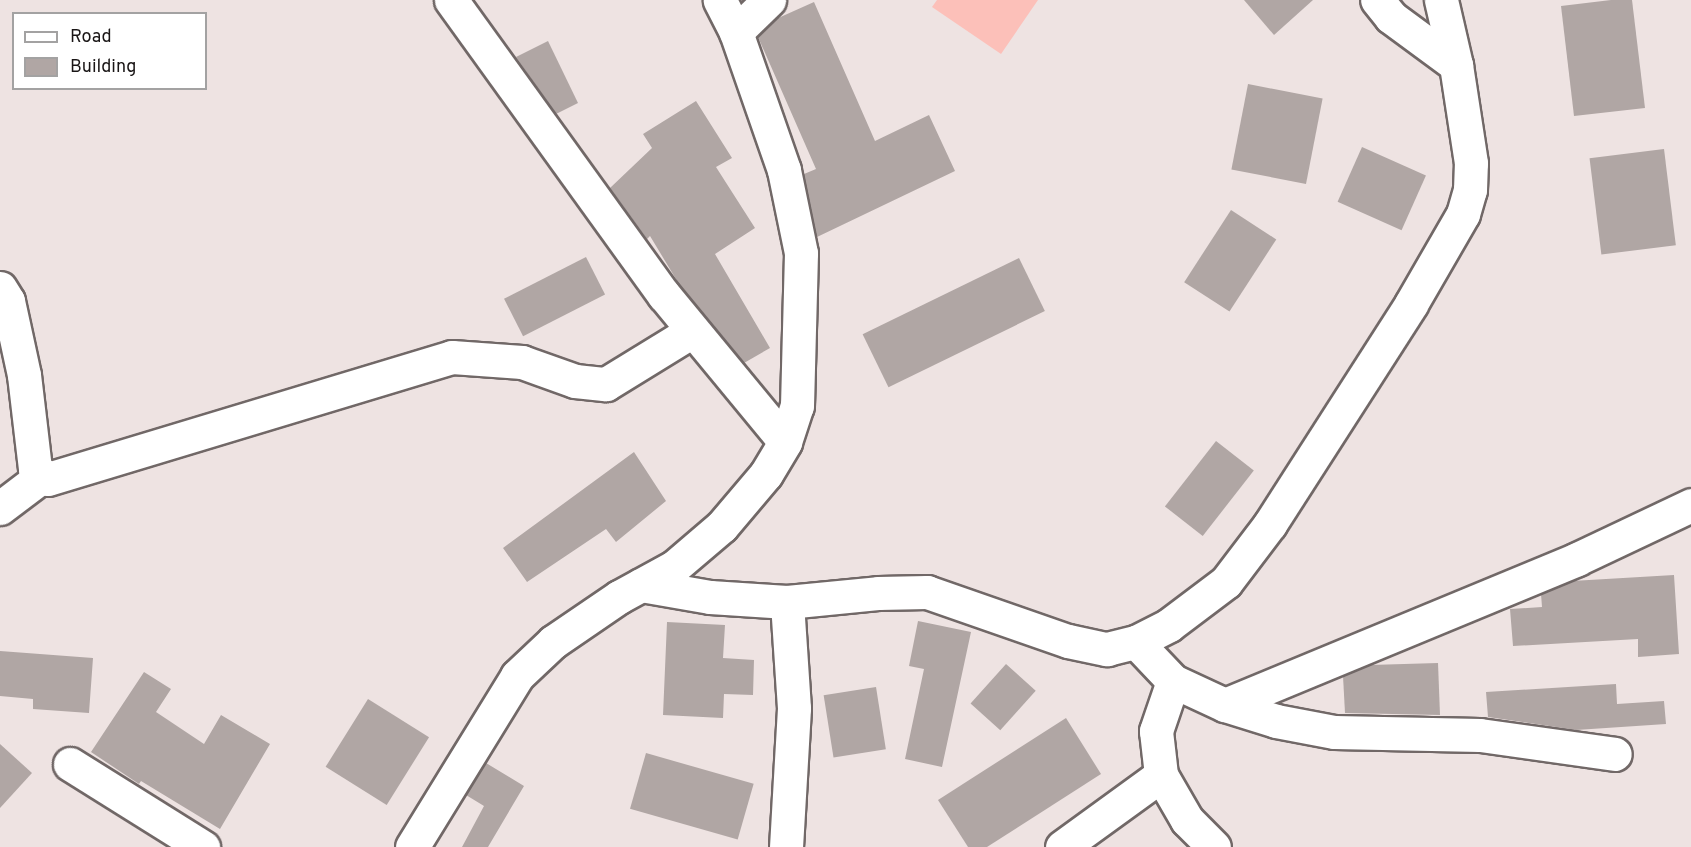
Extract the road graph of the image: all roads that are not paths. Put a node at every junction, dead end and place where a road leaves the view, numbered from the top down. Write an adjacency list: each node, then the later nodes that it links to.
1 (452, 0): 9 (street)
2 (720, 0): 6 (street)
3 (769, 0): 6 (street)
4 (1377, 0): 7 (street)
5 (1441, 0): 7 (street)
6 (736, 32): 10 (street)
7 (1456, 65): 16 (street)
8 (0, 288): 11 (street)
9 (692, 331): 10 (street); 11 (street)
10 (785, 442): 14 (street)
11 (41, 477): 13 (street)
12 (1691, 505): 18 (street)
13 (0, 507)
14 (641, 585): 15 (street); 23 (street)
15 (787, 602): 16 (street); 24 (street)
16 (1136, 642): 17 (street)
17 (1173, 681): 18 (street); 21 (street)
18 (1224, 705): 19 (street)
19 (1615, 754)
20 (70, 764): 22 (street)
21 (1161, 775): 25 (street); 26 (street)
22 (204, 847)
23 (412, 847)
24 (786, 847)
25 (1062, 847)
26 (1214, 847)

